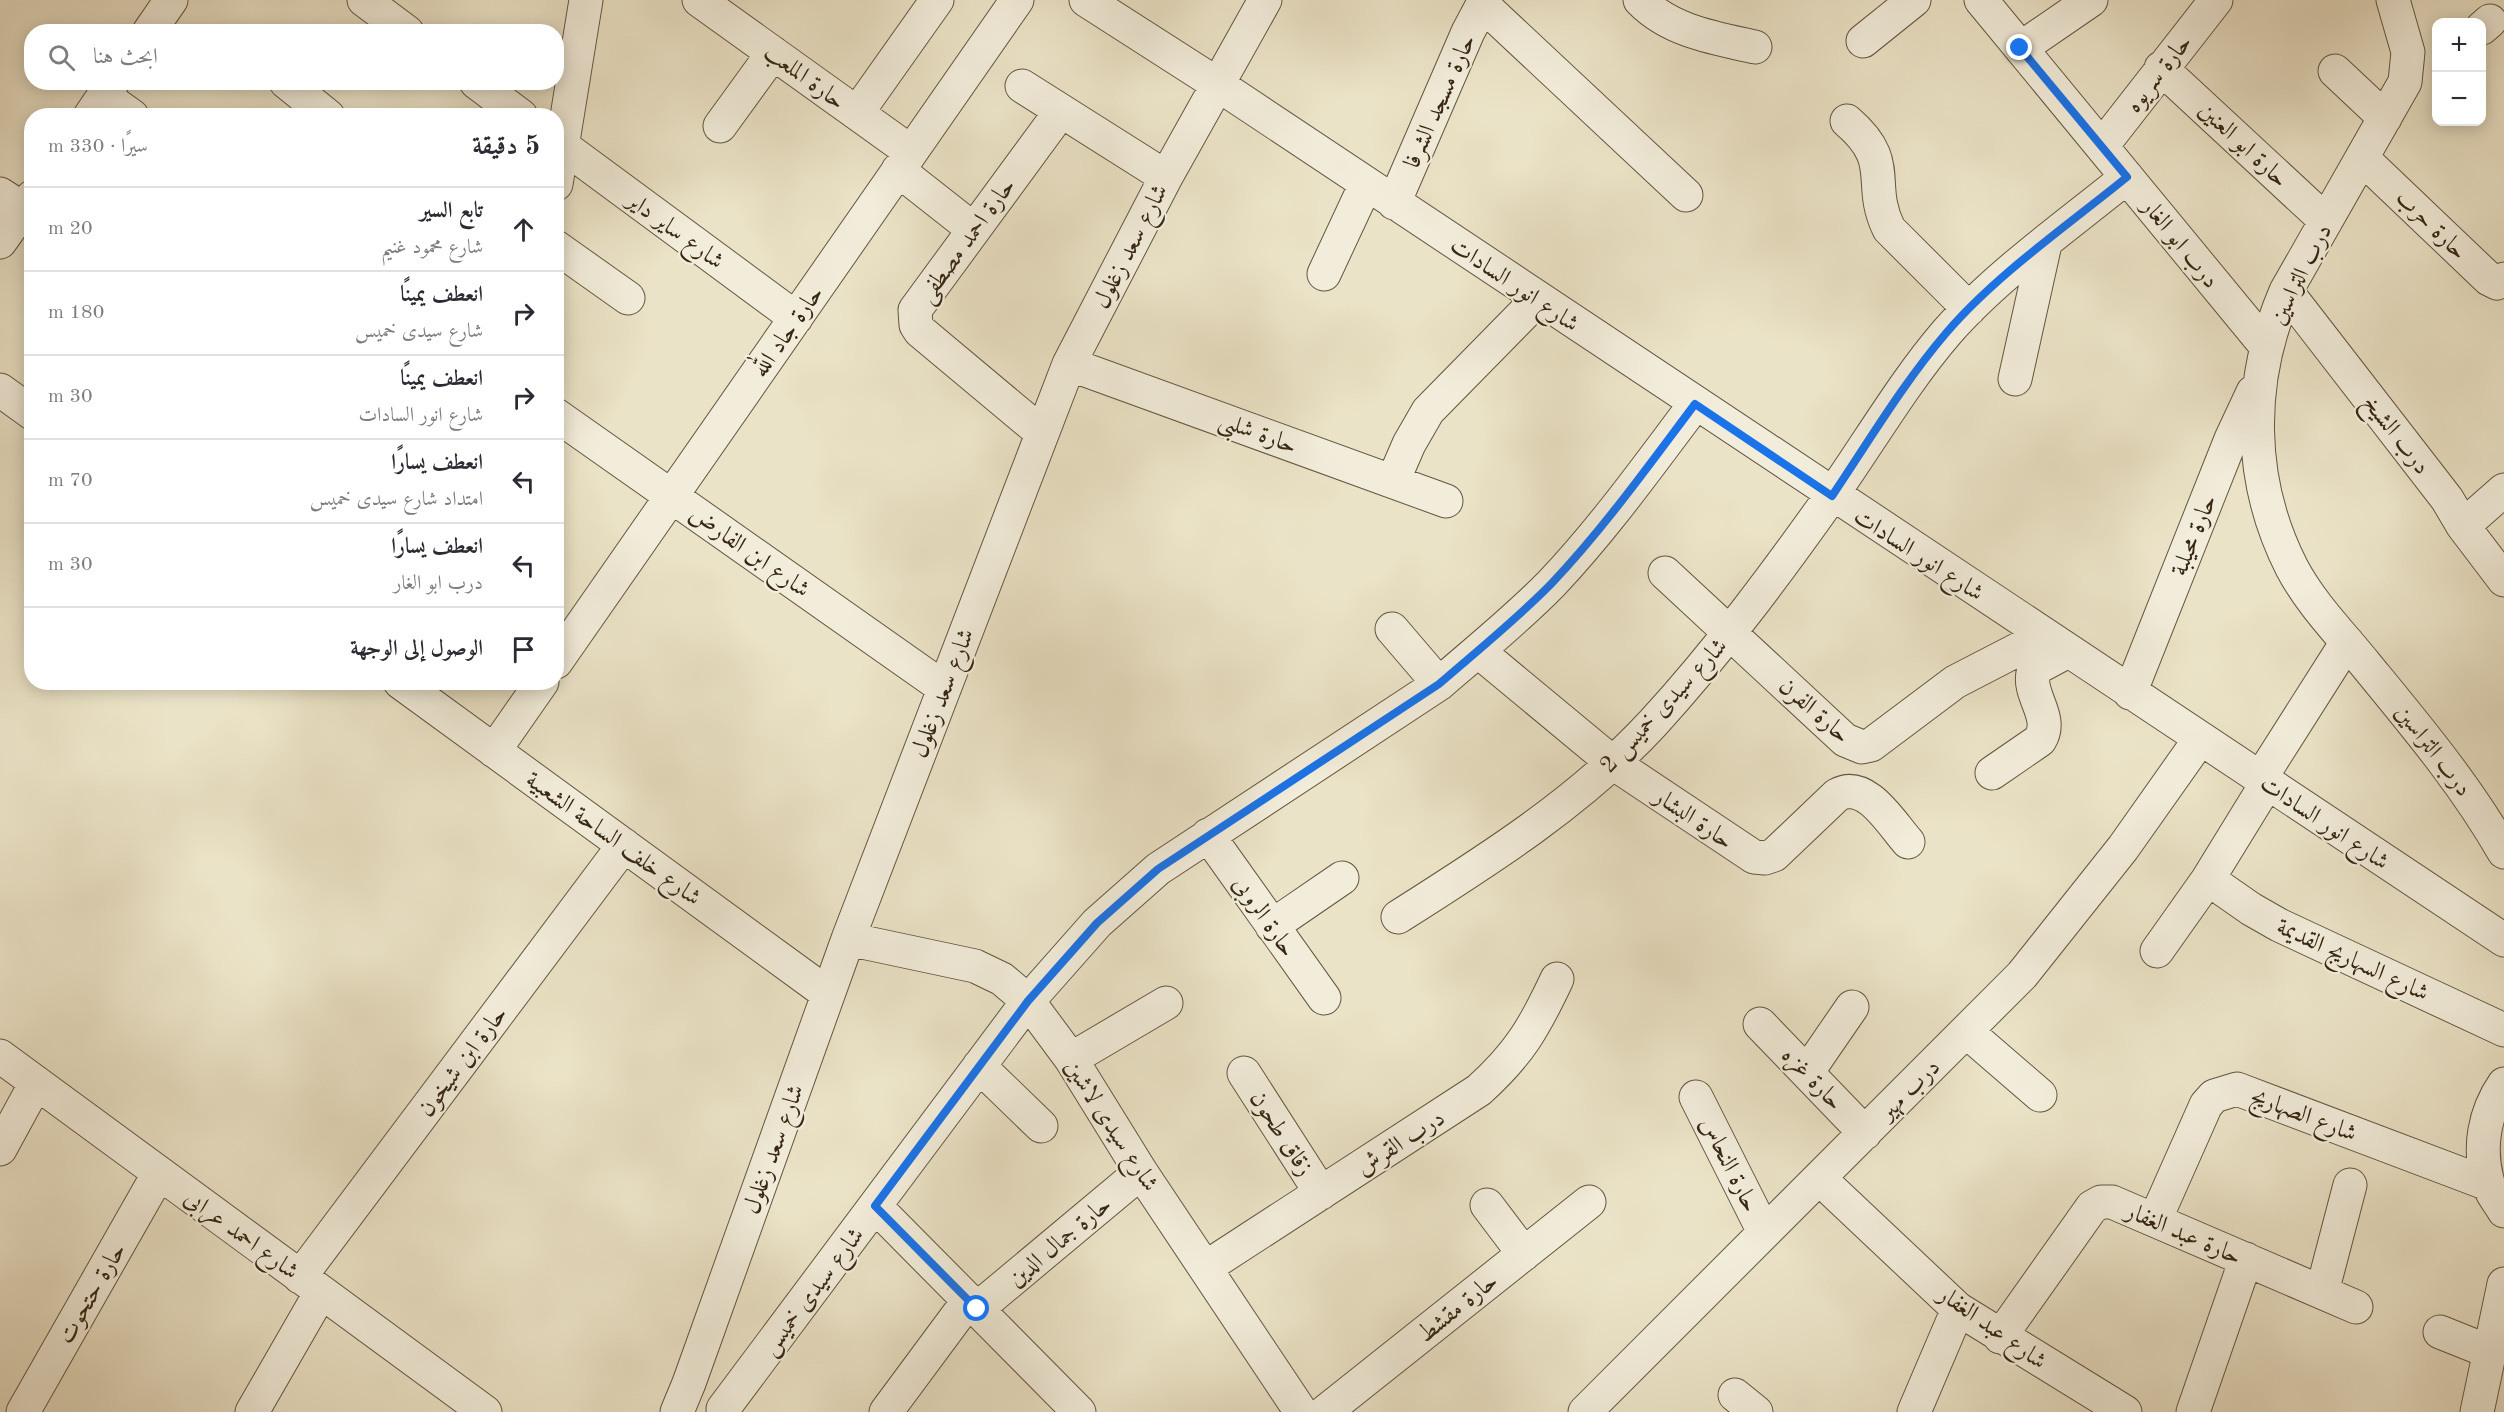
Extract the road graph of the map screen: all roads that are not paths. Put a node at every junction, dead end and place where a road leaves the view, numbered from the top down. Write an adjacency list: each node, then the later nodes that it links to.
1 (171, 0): 16 (street)
2 (586, 0): 38 (street)
3 (699, 0): 21 (street, حارة الملعب)
4 (937, 0): 35 (street)
5 (1017, 0): 43 (street, حارة جاد الله)
6 (1086, 0): 26 (street, شارع انور السادات)
7 (1264, 0): 26 (street, شارع سعد زغلول)
8 (1640, 0): 19 (street)
9 (1914, 0): 18 (street)
10 (1981, 0): 20 (street, درب ابو الغار)
11 (2091, 0): 20 (street)
12 (2216, 0): 23 (street, حارة سريوه)
13 (2393, 0): 25 (street, درب التراسين)
14 (367, 1): 17 (street)
15 (1484, 2): 47 (street); 49 (street, حارة مسجد الشرفا)
16 (154, 24)
17 (397, 24)
18 (1863, 41)
19 (1755, 47)
20 (2020, 48): 40 (street, درب ابو الغار)
21 (772, 53): 35 (street, حارة الملعب); 39 (street)
22 (2432, 63): 25 (street)
23 (2161, 68): 40 (street, حارة سريوه); 50 (street, حارة ابو العنين)
24 (2335, 71): 36 (street)
25 (2405, 82): 36 (street, درب التراسين)
26 (1217, 84): 44 (street, شارع سعد زغلول); 46 (street, شارع انور السادات)
27 (1023, 86): 34 (street)
28 (296, 90): 32 (street)
29 (487, 90): 33 (street)
30 (102, 98): 31 (street)
31 (119, 108)
32 (318, 108)
33 (510, 108)
34 (1061, 111): 44 (street); 51 (street, حارة احمد مصطفى)
35 (857, 113): 43 (street, حارة الملعب)
36 (2385, 118): 42 (street, درب التراسين)
37 (1847, 121): 60 (street)
38 (564, 122)
39 (720, 126)
40 (2102, 146): 45 (street, درب ابو الغار)
41 (564, 147): 61 (street, شارع ساير داير)
42 (2362, 158): 50 (street, درب التراسين); 56 (street, حارة حرب)
43 (905, 161): 51 (street, حارة الملعب); 61 (street, حارة جاد الله)
44 (1166, 177): 63 (street, شارع سعد زغلول)
45 (2127, 177): 53 (street, شارع سيدى خميس 2); 62 (street, درب ابو الغار)
46 (1366, 184): 49 (street, شارع انور السادات); 55 (street)
47 (1686, 195)
48 (18, 200): 52 (street)
49 (1394, 203): 59 (street, شارع انور السادات)
50 (2326, 221): 57 (street, درب التراسين)
51 (973, 229): 70 (street, حارة احمد مصطفى)
52 (0, 242)
53 (2045, 244): 60 (street, شارع سيدى خميس 2); 65 (street)
54 (564, 253): 58 (street)
55 (1324, 273)
56 (2504, 279)
57 (2286, 291): 62 (street, درب التراسين); 76 (street, درب الشيخ)
58 (628, 298)
59 (1538, 299): 67 (street, شارع انور السادات); 71 (street)
60 (1970, 309): 74 (street, شارع سيدى خميس 2)
61 (796, 318): 73 (street, حارة جاد الله)
62 (2266, 346): 64 (street, درب التراسين)
63 (1069, 364): 70 (street, شارع سعد زغلول); 71 (street, حارة شلبى)
64 (2259, 378): 81 (street, درب التراسين); 89 (street, حارة محيلبة)
65 (2015, 379)
66 (0, 390): 68 (street)
67 (1695, 404): 74 (street, شارع انور السادات); 84 (street, شارع سيدى خميس)
68 (24, 407)
69 (564, 421): 73 (street, شارع ابن الفارض)
70 (1042, 433): 86 (street, شارع سعد زغلول)
71 (1393, 481): 75 (street, حارة شلبى)
72 (2504, 490): 76 (street)
73 (671, 496): 83 (street, حارة جاد الله); 86 (street, شارع ابن الفارض)
74 (1832, 496): 80 (street, شارع سيدى خميس 2); 82 (street, شارع انور السادات)
75 (1446, 501)
76 (2463, 526): 78 (street, درب الشيخ)
77 (1665, 573): 80 (street, حارة الفرن)
78 (2504, 580)
79 (1392, 629): 85 (street)
80 (1730, 633): 82 (street, حارة الفرن); 92 (street, شارع سيدى خميس 2)
81 (2347, 642): 94 (street); 98 (street, درب التراسين)
82 (2056, 644): 89 (street, شارع انور السادات); 93 (street)
83 (564, 650)
84 (1478, 651): 85 (street, شارع سيدى خميس); 92 (street, حارة البشار)
85 (1439, 684): 95 (street, شارع سيدى خميس)
86 (944, 688): 103 (street, شارع سعد زغلول)
87 (411, 690): 91 (street, شارع خلف الساحة الشعبية)
88 (536, 690): 91 (street)
89 (2130, 693): 90 (street, شارع انور السادات)
90 (2200, 739): 94 (street, شارع انور السادات); 114 (street, درب مهير)
91 (494, 751): 97 (street, شارع خلف الساحة الشعبية)
92 (1613, 763): 96 (street, حارة البشار); 101 (street, شارع سيدى خميس 2)
93 (1992, 772)
94 (2263, 781): 100 (street); 104 (street, شارع انور السادات)
95 (1208, 835): 102 (street, حارة الروبى); 109 (street, شارع سيدى خميس)
96 (1908, 842)
97 (624, 845): 107 (street, شارع خلف الساحة الشعبية); 142 (street, حارة ابن شيخون)
98 (2504, 852)
99 (1342, 878): 102 (street)
100 (2208, 879): 105 (street); 113 (street, شارع السهاريج القديمة)
101 (1398, 917)
102 (1272, 926): 108 (street, حارة الروبى)
103 (848, 939): 107 (street, شارع سعد زغلول); 109 (street, شارع سيدى لاشين)
104 (2504, 940)
105 (2157, 951)
106 (1557, 979): 131 (street, درب القرش)
107 (828, 994): 150 (street, شارع سعد زغلول)
108 (1324, 998)
109 (1028, 1001): 116 (street, شارع سيدى لاشين); 117 (street, شارع سيدى خميس)
110 (1166, 1003): 116 (street)
111 (1852, 1007): 118 (street)
112 (1760, 1024): 118 (street, حارة غزه)
113 (2504, 1030)
114 (1967, 1032): 122 (street); 125 (street, درب مهير)
115 (0, 1056): 120 (street, شارع احمد عرابى)
116 (1071, 1059): 127 (street, شارع سيدى لاشين)
117 (979, 1066): 124 (street); 135 (street, شارع سيدى خميس)
118 (1808, 1071): 125 (street, حارة غزه)
119 (1244, 1073): 131 (street, زقاق طحون)
120 (36, 1083): 126 (street); 128 (street, شارع احمد عرابى)
121 (2504, 1084): 132 (street)
122 (2040, 1095)
123 (1696, 1097): 137 (street, حارة النحاس)
124 (1041, 1126)
125 (1865, 1133): 129 (street, درب مهير)
126 (0, 1149)
127 (1141, 1172): 140 (street, شارع سيدى لاشين); 144 (street, حارة جمال الدين)
128 (159, 1173): 142 (street, شارع احمد عرابى); 155 (street, حارة حتحوت)
129 (1820, 1178): 137 (street, درب مهير); 146 (street, شارع عبد الغفار)
130 (2350, 1185): 143 (street)
131 (1321, 1193): 140 (street, درب القرش)
132 (2496, 1197): 136 (street, شارع الصهاريج)
133 (1589, 1202): 138 (street, حارة مقشط)
134 (1488, 1205): 138 (street)
135 (875, 1206): 144 (street); 153 (street, شارع سيدى خميس)
136 (2155, 1220): 139 (street, حارة عبد الغفار); 148 (street, حارة عبد الغفار)
137 (1764, 1232): 160 (street, درب مهير)
138 (1524, 1254): 159 (street, حارة مقشط)
139 (2246, 1259): 143 (street, حارة عبد الغفار); 162 (street)
140 (1205, 1268): 158 (street, شارع سيدى لاشين)
141 (2504, 1284): 149 (street)
142 (311, 1285): 151 (street, شارع احمد عرابى); 156 (street, حارة ابن شيخون)
143 (2322, 1292): 145 (street, حارة عبد الغفار)
144 (973, 1304): 154 (street); 157 (street, حارة جمال الدين)
145 (2356, 1307)
146 (1958, 1309): 148 (street, شارع عبد الغفار); 161 (street)
147 (2440, 1332): 149 (street)
148 (2000, 1337): 152 (street, شارع عبد الغفار)
149 (2490, 1352): 163 (street)
150 (683, 1398): 153 (street)
151 (474, 1409)
152 (2114, 1409)
153 (725, 1410)
154 (1076, 1411)
155 (23, 1412)
156 (252, 1412)
157 (886, 1412)
158 (1301, 1412)
159 (1325, 1412)
160 (1586, 1412)
161 (1914, 1412)
162 (2193, 1412)
163 (2477, 1412)

